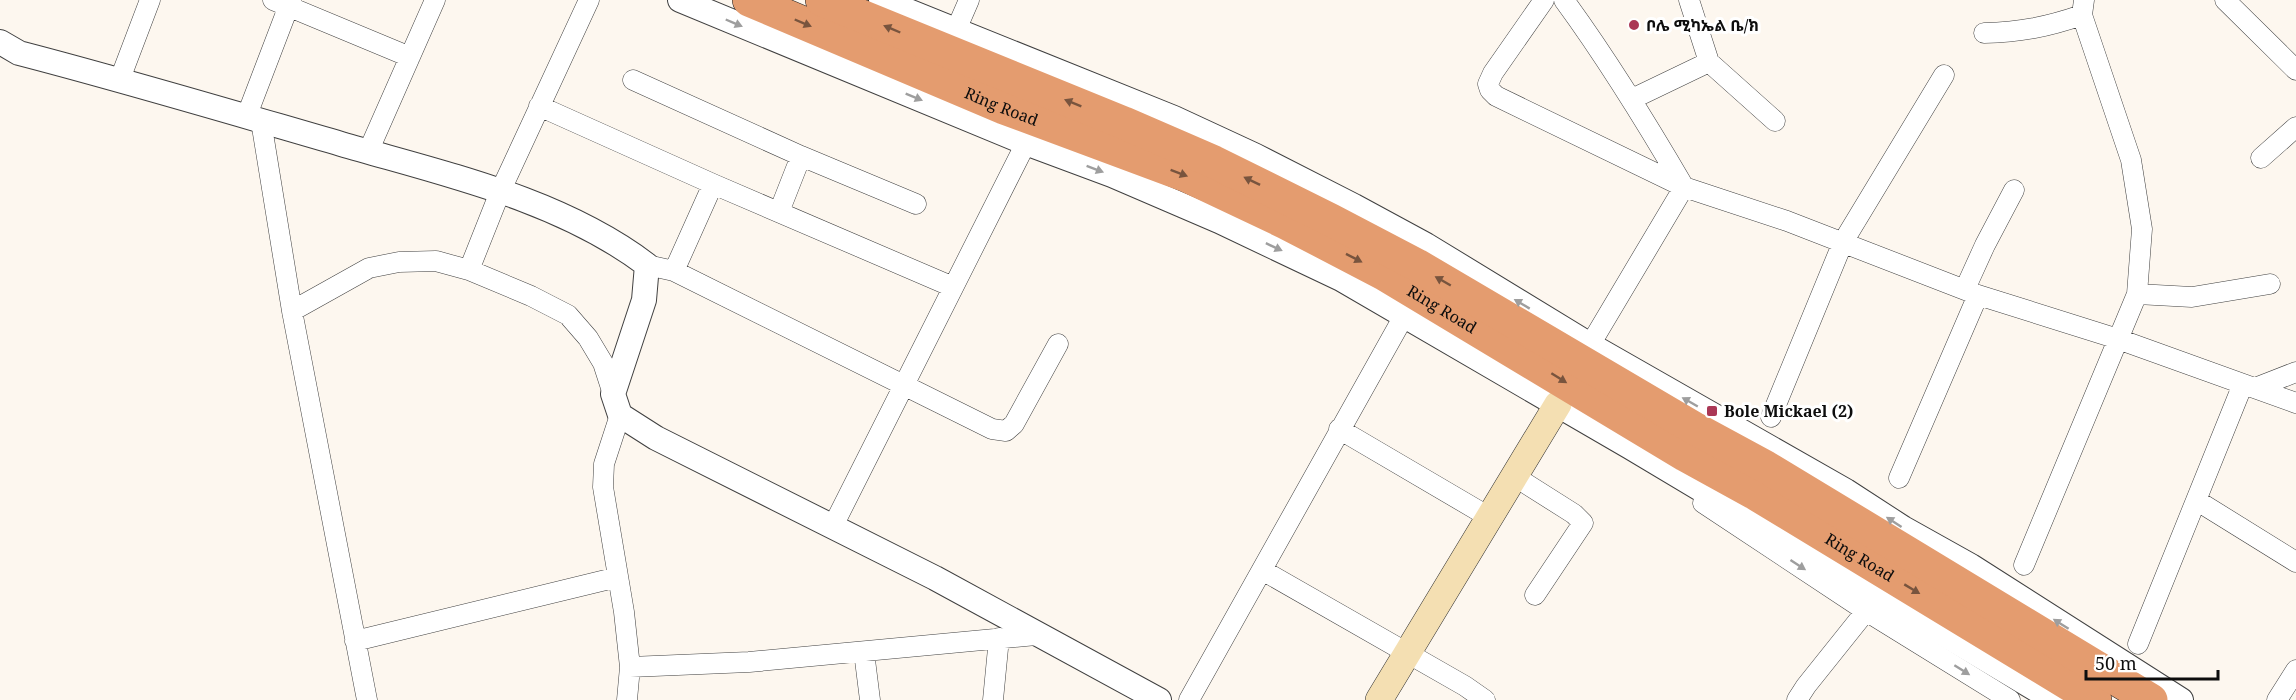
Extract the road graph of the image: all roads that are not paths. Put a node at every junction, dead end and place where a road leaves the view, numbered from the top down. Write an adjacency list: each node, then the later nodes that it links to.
1 (150, 0): 22 (street)
2 (435, 0): 18 (street)
3 (589, 0): 25 (street)
4 (680, 0): 29 (street, one-way to 29)
5 (749, 0): 63 (highway, Ring Road, one-way to 63)
6 (822, 0): 63 (highway, Ring Road, one-way to 6)
7 (881, 0): 15 (street)
8 (969, 0): 15 (street)
9 (1545, 0): 34 (street)
10 (1564, 0): 24 (street)
11 (1689, 0): 19 (street)
12 (2225, 0): 20 (street)
13 (284, 2): 18 (street); 26 (street)
14 (2083, 8): 16 (street); 46 (street)
15 (956, 30): 51 (street, one-way to 15)
16 (1984, 33)
17 (0, 42): 22 (street)
18 (410, 57): 30 (street)
19 (1709, 62): 24 (street); 27 (street)
20 (2296, 70)
21 (1944, 75): 39 (street)
22 (120, 79): 26 (street)
23 (633, 80): 31 (street)
24 (1632, 99): 34 (street)
25 (540, 106): 33 (street); 36 (street)
26 (254, 118): 30 (street); 47 (street)
27 (1775, 121)
28 (2296, 128): 32 (street)
29 (1026, 143): 44 (street); 48 (street, one-way to 48)
30 (368, 152): 36 (street)
31 (801, 156): 37 (street); 38 (street)
32 (2261, 158)
33 (713, 184): 38 (street); 42 (street)
34 (1684, 187): 39 (street); 51 (street)
35 (2014, 190): 45 (street)
36 (500, 192): 40 (street); 41 (street)
37 (916, 204)
38 (779, 212): 44 (street)
39 (1843, 242): 45 (street); 58 (street)
40 (647, 265): 42 (street); 56 (street)
41 (469, 270): 47 (street); 56 (street)
42 (674, 271): 53 (street)
43 (2270, 284): 46 (street)
44 (953, 287): 53 (street)
45 (1971, 292): 49 (street); 62 (street)
46 (2137, 294): 49 (street)
47 (292, 311): 75 (street)
48 (1404, 316): 57 (street); 59 (street)
49 (2118, 339): 54 (street); 68 (street)
50 (1058, 344): 53 (street)
51 (1590, 345): 94 (street, one-way to 51)
52 (2296, 372): 54 (street)
53 (904, 384): 66 (street)
54 (2249, 386): 55 (street); 64 (street)
55 (2296, 403)
56 (616, 404): 66 (street); 70 (street)
57 (1558, 405): 60 (street); 61 (main road)
58 (1771, 417)
59 (1339, 429): 65 (street); 69 (street)
60 (1630, 447): 72 (street, one-way to 72); 91 (street)
61 (1514, 476): 65 (main road); 71 (street)
62 (1899, 478)
63 (1760, 480): 92 (highway, Ring Road, one-way to 92); 93 (highway, Ring Road)
64 (2196, 500): 67 (street); 76 (street)
65 (1489, 517): 78 (main road)
66 (833, 526): 73 (street)
67 (2296, 562)
68 (2024, 565)
69 (1262, 570): 78 (street); 86 (street)
70 (618, 577): 75 (street); 79 (street)
71 (1535, 595)
72 (1866, 611): 89 (street); 90 (street, one-way to 90)
73 (1036, 634): 74 (street); 85 (street)
74 (999, 638): 77 (street); 84 (street)
75 (355, 641): 81 (street)
76 (2138, 644)
77 (864, 652): 79 (street); 83 (street)
78 (1408, 653): 87 (main road); 88 (street)
79 (630, 667): 82 (street)
80 (2296, 670): 95 (street)
81 (367, 700)
82 (627, 700)
83 (870, 700)
84 (993, 700)
85 (1159, 700)
86 (1189, 700)
87 (1379, 700)
88 (1485, 700)
89 (1797, 700)
90 (2010, 700)
91 (2054, 700)
92 (2095, 700)
93 (2151, 700)
94 (2181, 700)
95 (2277, 700)

